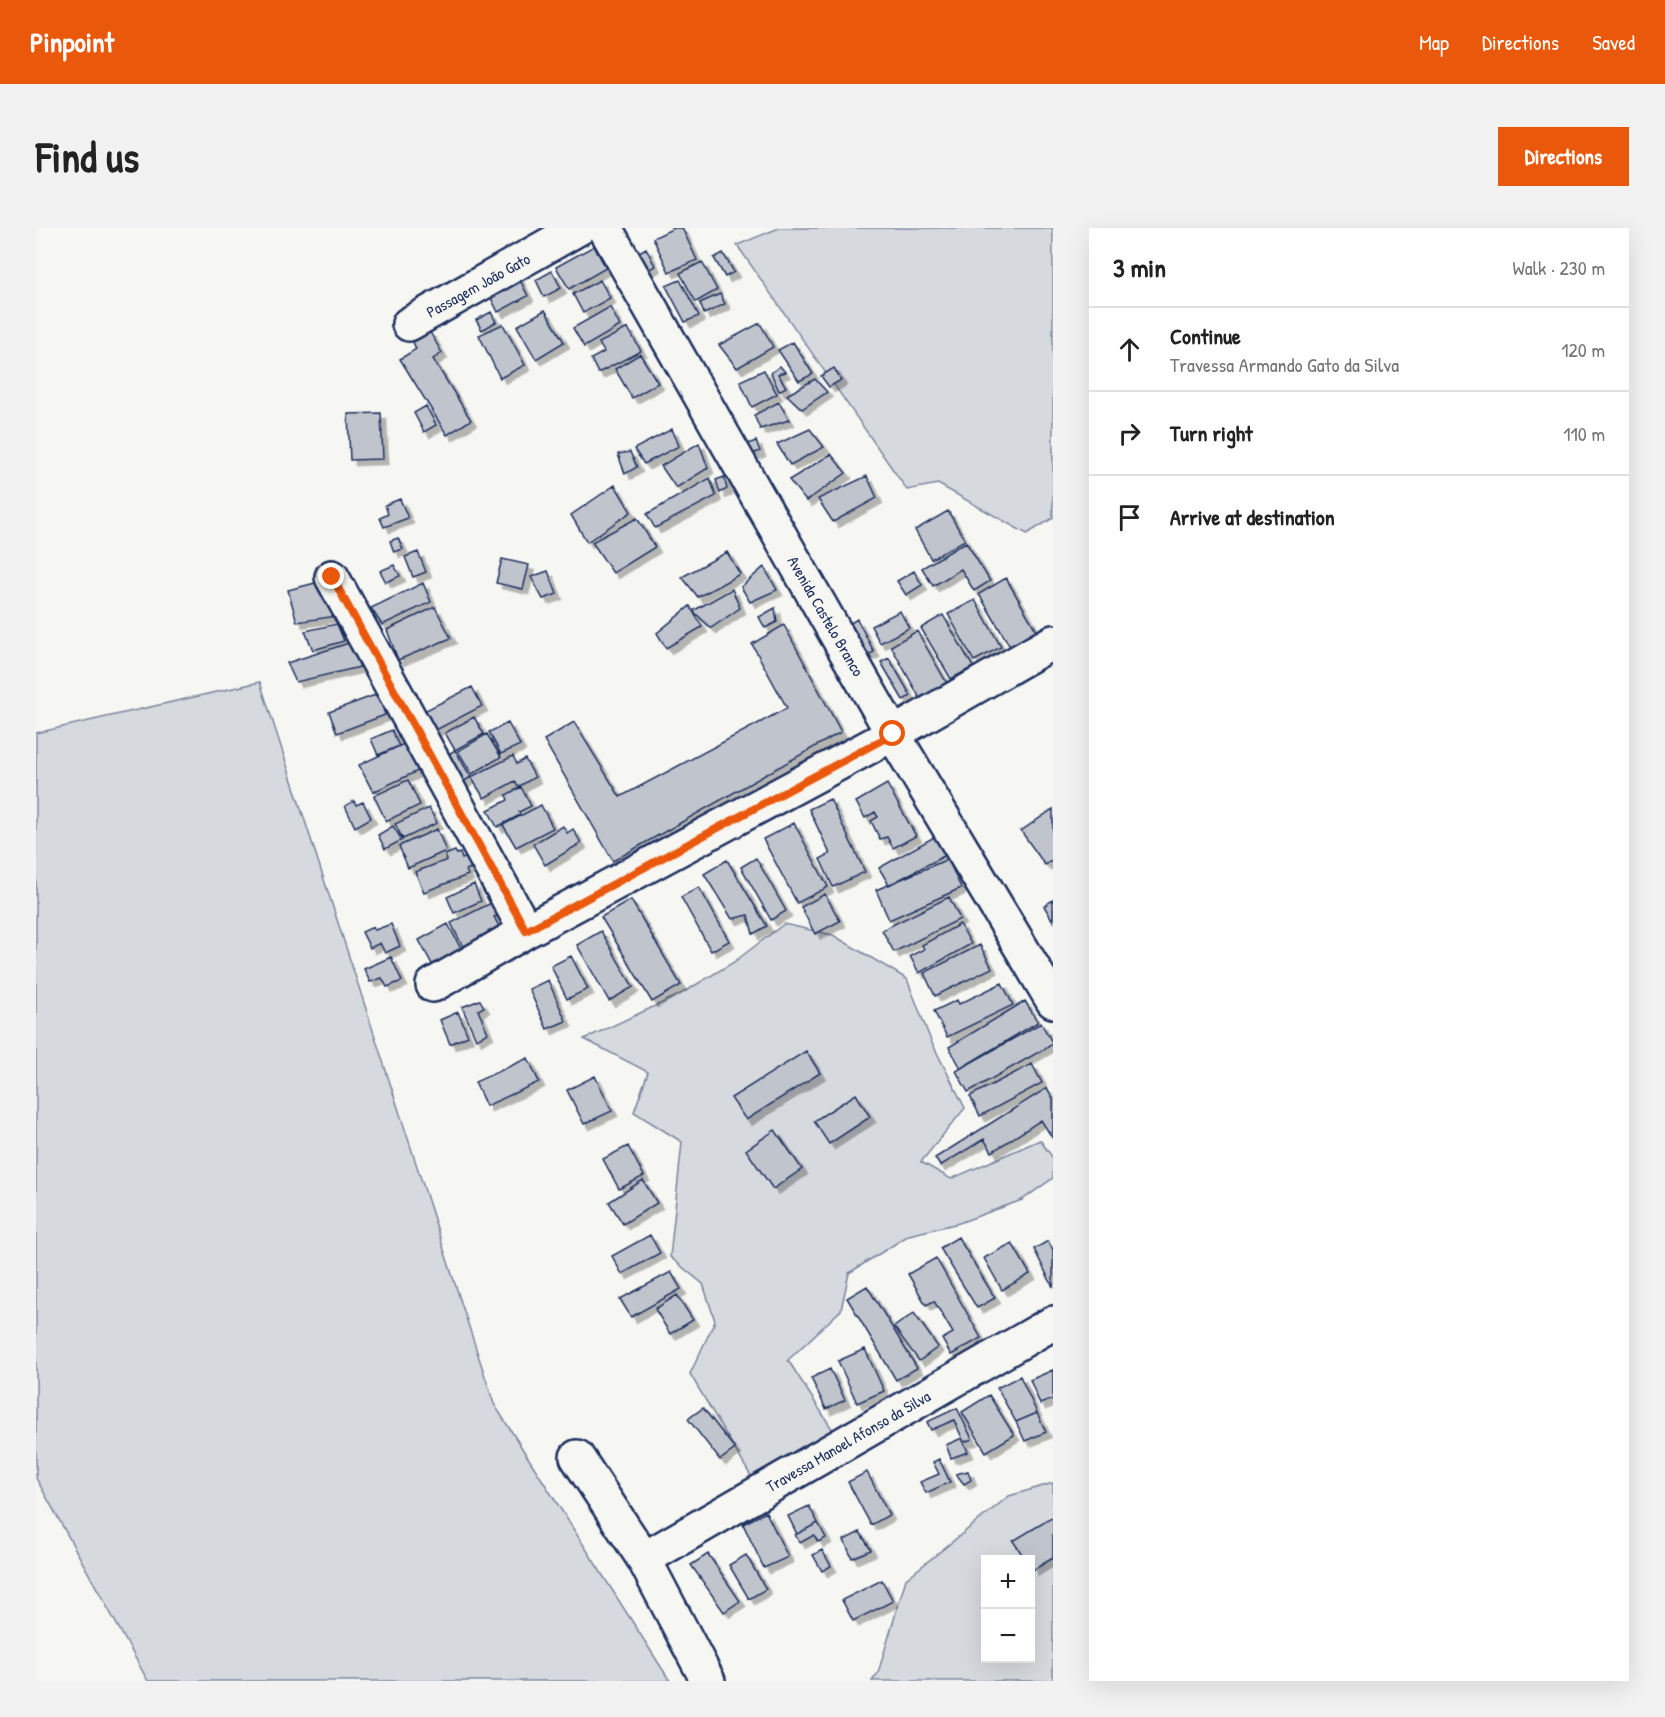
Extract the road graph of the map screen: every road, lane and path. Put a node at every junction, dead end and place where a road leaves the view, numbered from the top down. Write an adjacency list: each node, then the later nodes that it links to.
1 (579, 228): 3 (street, Passagem João Gato)
2 (605, 228): 6 (street, Avenida Castelo Branco)
3 (409, 324)
4 (332, 577): 7 (street)
5 (1053, 642): 6 (street)
6 (893, 734): 7 (street); 9 (street, Avenida Castelo Branco)
7 (526, 931): 8 (street)
8 (433, 985)
9 (1053, 1001)
10 (1053, 1323): 12 (street, Travessa Manoel Afonso da Silva)
11 (577, 1457): 12 (street)
12 (644, 1559): 13 (street)
13 (708, 1681)

